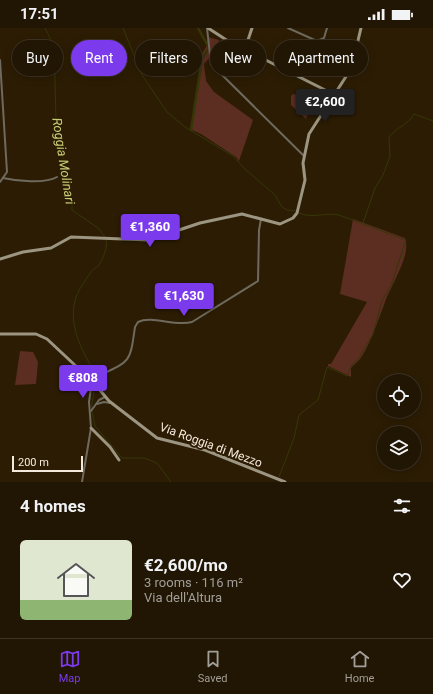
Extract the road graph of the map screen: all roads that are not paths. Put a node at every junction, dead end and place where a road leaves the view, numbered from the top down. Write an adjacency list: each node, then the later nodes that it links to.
1 (208, 28): 6 (street); 11 (street)
2 (252, 28): 7 (street)
3 (288, 28): 4 (street)
4 (327, 28)
5 (361, 28): 10 (street)
6 (229, 40)
7 (248, 40)
8 (0, 60): 13 (street)
9 (266, 60): 10 (street)
10 (335, 95): 11 (street)
11 (304, 156): 15 (street)
12 (57, 177): 13 (street)
13 (3, 178): 14 (street)
14 (0, 182)
15 (261, 219): 16 (street); 18 (street)
16 (0, 260)
17 (0, 334): 18 (street, Via Roggia di Mezzo)
18 (96, 385): 20 (street, Via Roggia di Mezzo); 21 (street)
19 (91, 388): 23 (street)
20 (105, 397): 21 (street); 22 (street, Via Roggia di Mezzo)
21 (96, 404): 22 (street); 23 (street)
22 (112, 404): 27 (street, Via Roggia di Mezzo)
23 (91, 411): 24 (street)
24 (91, 428): 25 (street); 26 (street)
25 (119, 460)
26 (82, 482)
27 (285, 482)

